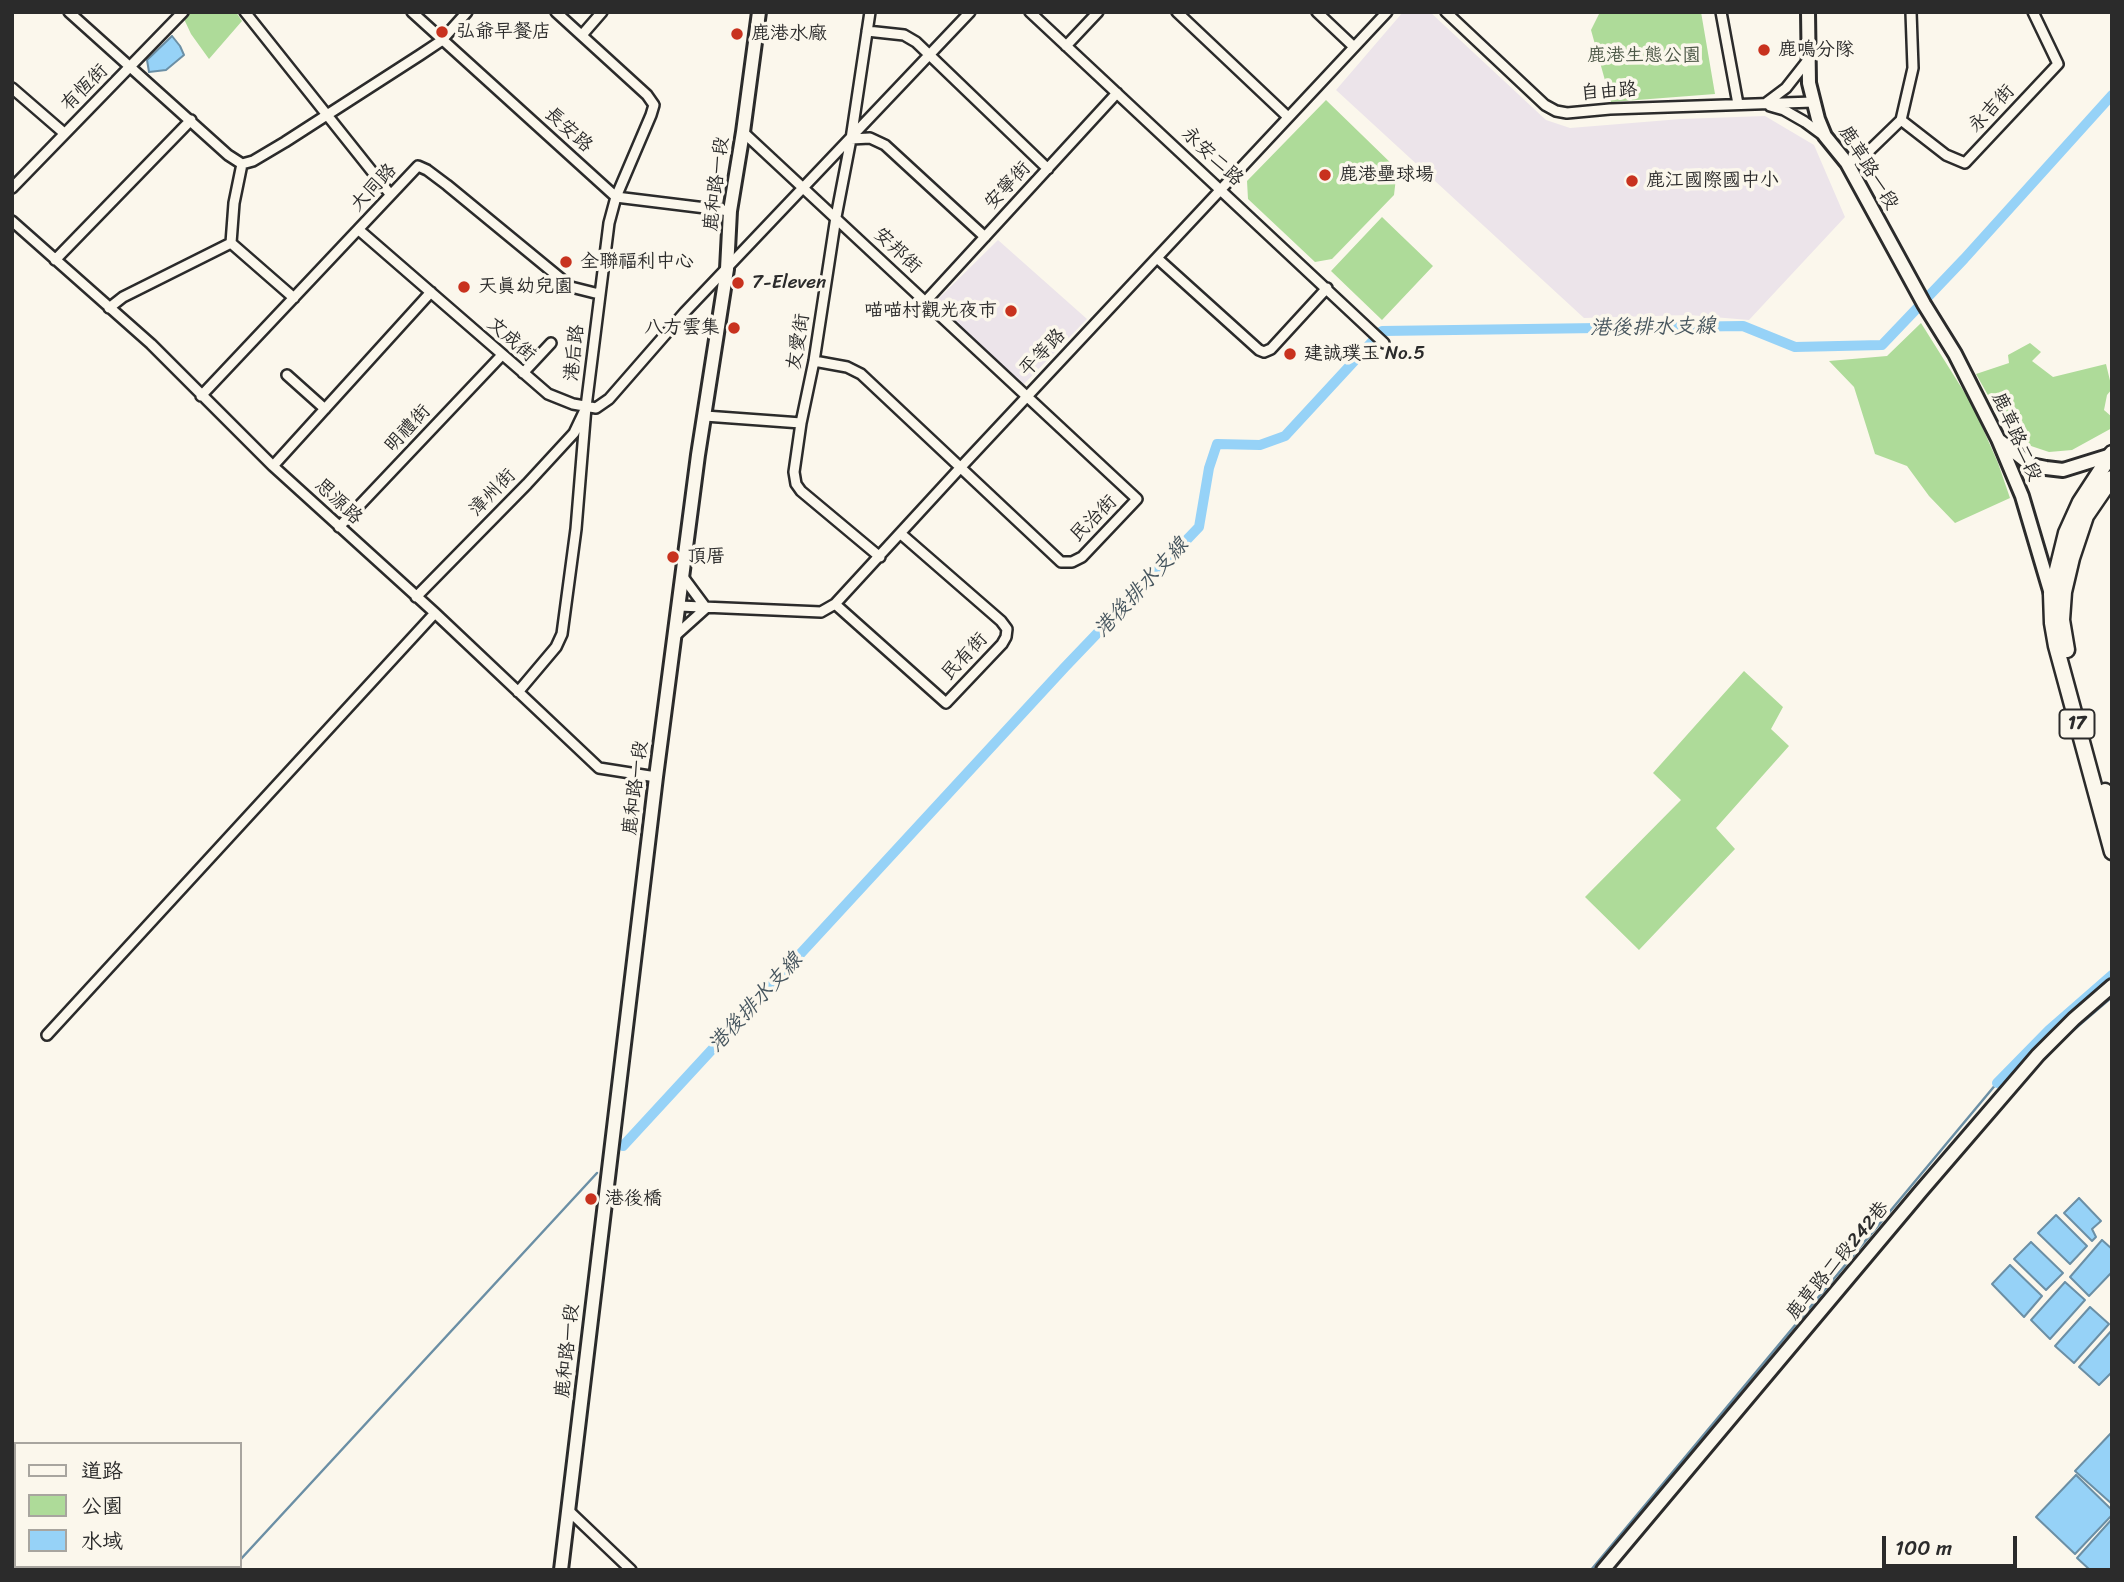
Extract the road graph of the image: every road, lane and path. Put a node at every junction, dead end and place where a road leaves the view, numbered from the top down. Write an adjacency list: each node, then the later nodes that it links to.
1 (69, 12): 30 (street)
2 (183, 12): 30 (street, 有恆街)
3 (245, 12): 36 (street)
4 (412, 12): 25 (street, 長安路)
5 (467, 12): 25 (street)
6 (556, 12): 24 (street, 港后路)
7 (602, 12): 24 (street)
8 (759, 12): 40 (main road, 鹿和路一段)
9 (870, 12): 23 (street, 友愛街)
10 (970, 12): 28 (street)
11 (1030, 12): 26 (street, 永安二路)
12 (1098, 12): 26 (street)
13 (1177, 12): 37 (street)
14 (1317, 12): 27 (street)
15 (1387, 12): 27 (street, 平等路)
16 (1446, 12): 22 (street, 自由路)
17 (1721, 12): 34 (street)
18 (1808, 12): 29 (main road, 鹿草路一段)
19 (1911, 12): 39 (street)
20 (2033, 12): 39 (street, 永吉街)
21 (1462, 13): 22 (street)
22 (1458, 23): 34 (street, 自由路)
23 (867, 31): 28 (street); 43 (street, 友愛街)
24 (582, 35): 51 (street, 港后路)
25 (441, 41): 36 (street); 51 (street, 長安路)
26 (1066, 46): 32 (street, 永安二路)
27 (1354, 47): 37 (street, 平等路)
28 (930, 54): 43 (street); 46 (street)
29 (1808, 60): 33 (main road, 鹿草路一段); 35 (street)
30 (131, 67): 38 (street); 41 (street, 有恆街)
31 (12, 88): 41 (street)
32 (1117, 93): 46 (street, 安寧街); 49 (street, 永安二路)
33 (1813, 102): 35 (street, 自由路); 42 (main road, 鹿草路一段)
34 (1738, 104): 35 (street, 自由路)
35 (1765, 104): 42 (street)
36 (327, 113): 45 (street); 50 (street)
37 (1289, 117): 49 (street, 平等路)
38 (191, 120): 45 (street); 59 (street)
39 (1901, 120): 44 (street)
40 (743, 132): 48 (street, 安邦街); 52 (main road, 鹿和路一段)
41 (64, 133): 47 (street, 有恆街)
42 (1825, 136): 44 (main road, 鹿草路一段)
43 (851, 139): 48 (street); 53 (street, 友愛街); 56 (street)
44 (1847, 163): 65 (main road, 鹿草路一段)
45 (242, 164): 57 (street)
46 (1048, 169): 56 (street, 安寧街)
47 (12, 188)
48 (804, 188): 53 (street, 安邦街); 60 (street)
49 (1220, 190): 58 (street, 平等路); 61 (street, 永安二路)
50 (390, 194): 55 (street, 大同路); 63 (street, 大同路)
51 (616, 197): 52 (street); 63 (street, 港后路)
52 (730, 211): 60 (main road, 鹿和路一段)
53 (835, 217): 66 (street, 安邦街); 71 (street, 友愛街)
54 (12, 221): 59 (street, 思源路)
55 (359, 230): 62 (street, 文成街); 64 (street, 大同路)
56 (985, 237): 66 (street, 安寧街)
57 (231, 243): 64 (street); 67 (street)
58 (1157, 258): 61 (street); 75 (street, 平等路)
59 (55, 260): 67 (street, 思源路)
60 (727, 269): 76 (street); 78 (main road, 鹿和路一段)
61 (1327, 288): 69 (street, 永安二路)
62 (430, 292): 70 (street, 文成街); 77 (street)
63 (599, 294): 76 (street, 港后路)
64 (294, 299): 74 (street, 大同路)
65 (1922, 299): 80 (main road, 鹿草路二段)
66 (925, 302): 75 (street, 安邦街)
67 (109, 308): 74 (street, 思源路)
68 (551, 343): 72 (street)
69 (1384, 343)
70 (502, 355): 72 (street, 文成街); 85 (street, 明禮街)
71 (814, 361): 79 (street, 友愛街); 83 (street)
72 (523, 373): 76 (street, 文成街)
73 (287, 375): 77 (street)
74 (201, 396): 82 (street, 思源路)
75 (1026, 397): 83 (street, 平等路); 83 (street, 民治街)
76 (586, 407): 90 (street, 漳州街); 96 (street, 港后路)
77 (325, 409): 82 (street)
78 (705, 416): 79 (street); 88 (main road, 鹿和路一段)
79 (802, 423): 87 (street, 友愛街)
80 (1998, 439): 81 (main road); 89 (main road, 鹿草路二段)
81 (2110, 457): 89 (main road, 17)
82 (273, 466): 85 (street, 思源路)
83 (961, 467): 86 (street, 平等路)
84 (2112, 478): 89 (main road, 17)
85 (339, 527): 90 (street, 思源路)
86 (901, 534): 87 (street, 平等路); 91 (street, 民有街)
87 (880, 557): 91 (street, 平等路)
88 (683, 577): 92 (main road, 鹿和路一段); 93 (street)
89 (2058, 593): 98 (main road, 鹿草路二段 / 17); 99 (main road, 鹿草路二段 / 17)
90 (416, 597): 94 (street, 思源路)
91 (835, 604): 93 (street)
92 (679, 606): 93 (street); 95 (main road, 鹿和路一段)
93 (706, 608): 95 (street)
94 (435, 614): 96 (street, 思源路); 101 (street)
95 (676, 635): 97 (main road, 鹿和路一段)
96 (518, 692): 97 (street, 思源路)
97 (656, 777): 102 (main road, 鹿和路一段)
98 (2112, 815)
99 (2112, 852)
100 (2112, 986): 105 (main road, 鹿草路二段242巷)
101 (47, 1035)
102 (569, 1511): 103 (main road, 鹿和路一段); 104 (street)
103 (561, 1570)
104 (631, 1570)
105 (1603, 1570)

